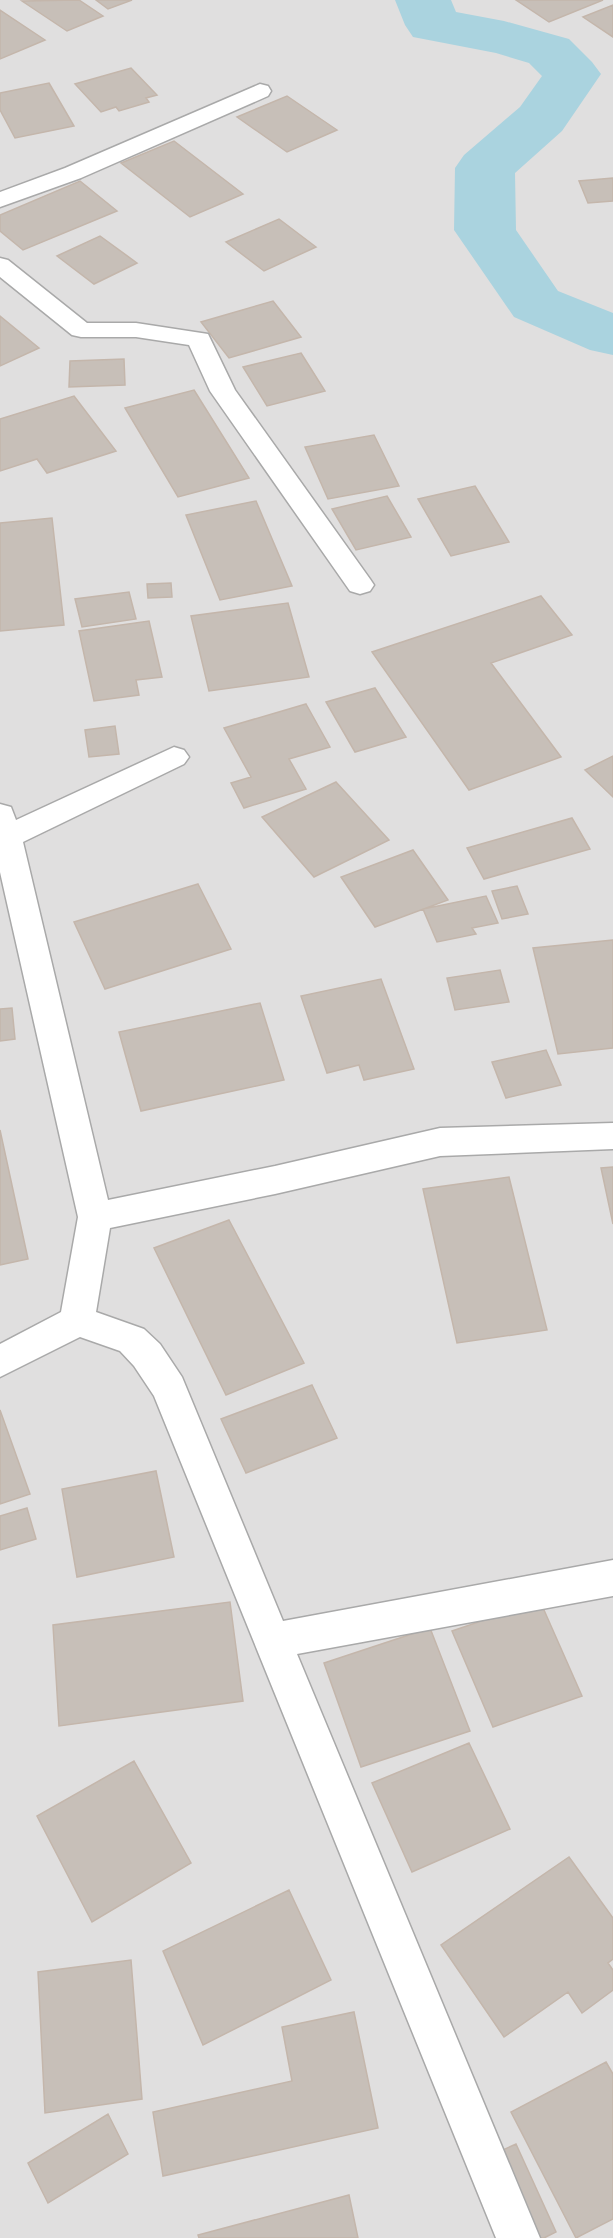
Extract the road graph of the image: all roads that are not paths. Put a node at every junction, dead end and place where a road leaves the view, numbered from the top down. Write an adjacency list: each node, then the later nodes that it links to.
1 (260, 91): 2 (street)
2 (0, 200)
3 (0, 265): 4 (street)
4 (360, 585)
5 (174, 757): 6 (street)
6 (4, 826): 8 (street)
7 (613, 1136): 8 (street)
8 (95, 1216): 9 (street)
9 (77, 1321): 10 (street); 12 (street)
10 (0, 1362)
11 (613, 1578): 12 (street)
12 (272, 1641): 13 (street)
13 (518, 2238)

